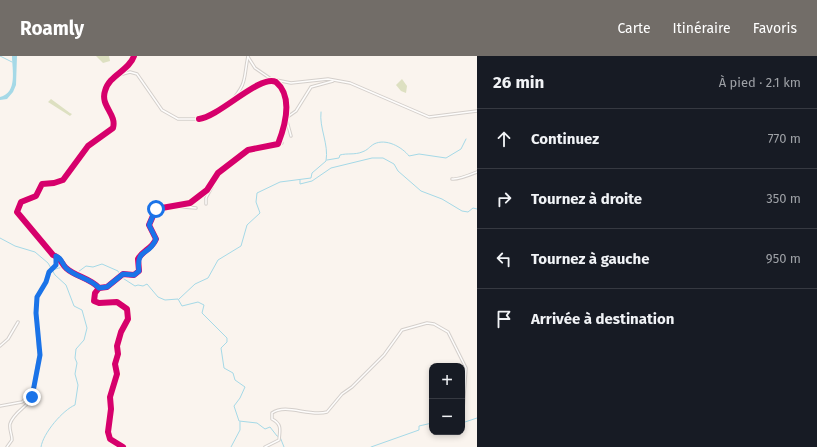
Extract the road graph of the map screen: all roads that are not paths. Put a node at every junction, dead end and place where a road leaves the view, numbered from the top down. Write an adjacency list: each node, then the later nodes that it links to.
1 (134, 56): 5 (street)
2 (248, 57): 3 (street); 4 (street)
3 (250, 62): 4 (street); 6 (street)
4 (247, 63): 8 (street)
5 (117, 76): 8 (street); 20 (street)
6 (273, 80): 7 (street); 8 (street); 10 (street)
7 (335, 80): 9 (street); 10 (street)
8 (228, 105)
9 (477, 111)
10 (286, 119): 11 (street); 13 (street)
11 (291, 136)
12 (282, 143): 13 (street)
13 (278, 144): 16 (street)
14 (477, 172): 15 (street)
15 (452, 179)
16 (212, 185): 17 (street); 18 (street)
17 (206, 204)
18 (169, 206): 19 (street); 21 (street)
19 (196, 208)
20 (56, 256): 21 (street); 24 (street)
21 (99, 288): 29 (street)
22 (18, 322): 23 (street)
23 (0, 346)
24 (34, 385): 26 (street); 28 (street)
25 (465, 399): 27 (street)
26 (0, 406)
27 (271, 444): 30 (street); 31 (street)
28 (7, 447)
29 (123, 447)
30 (265, 447)
31 (269, 447)

